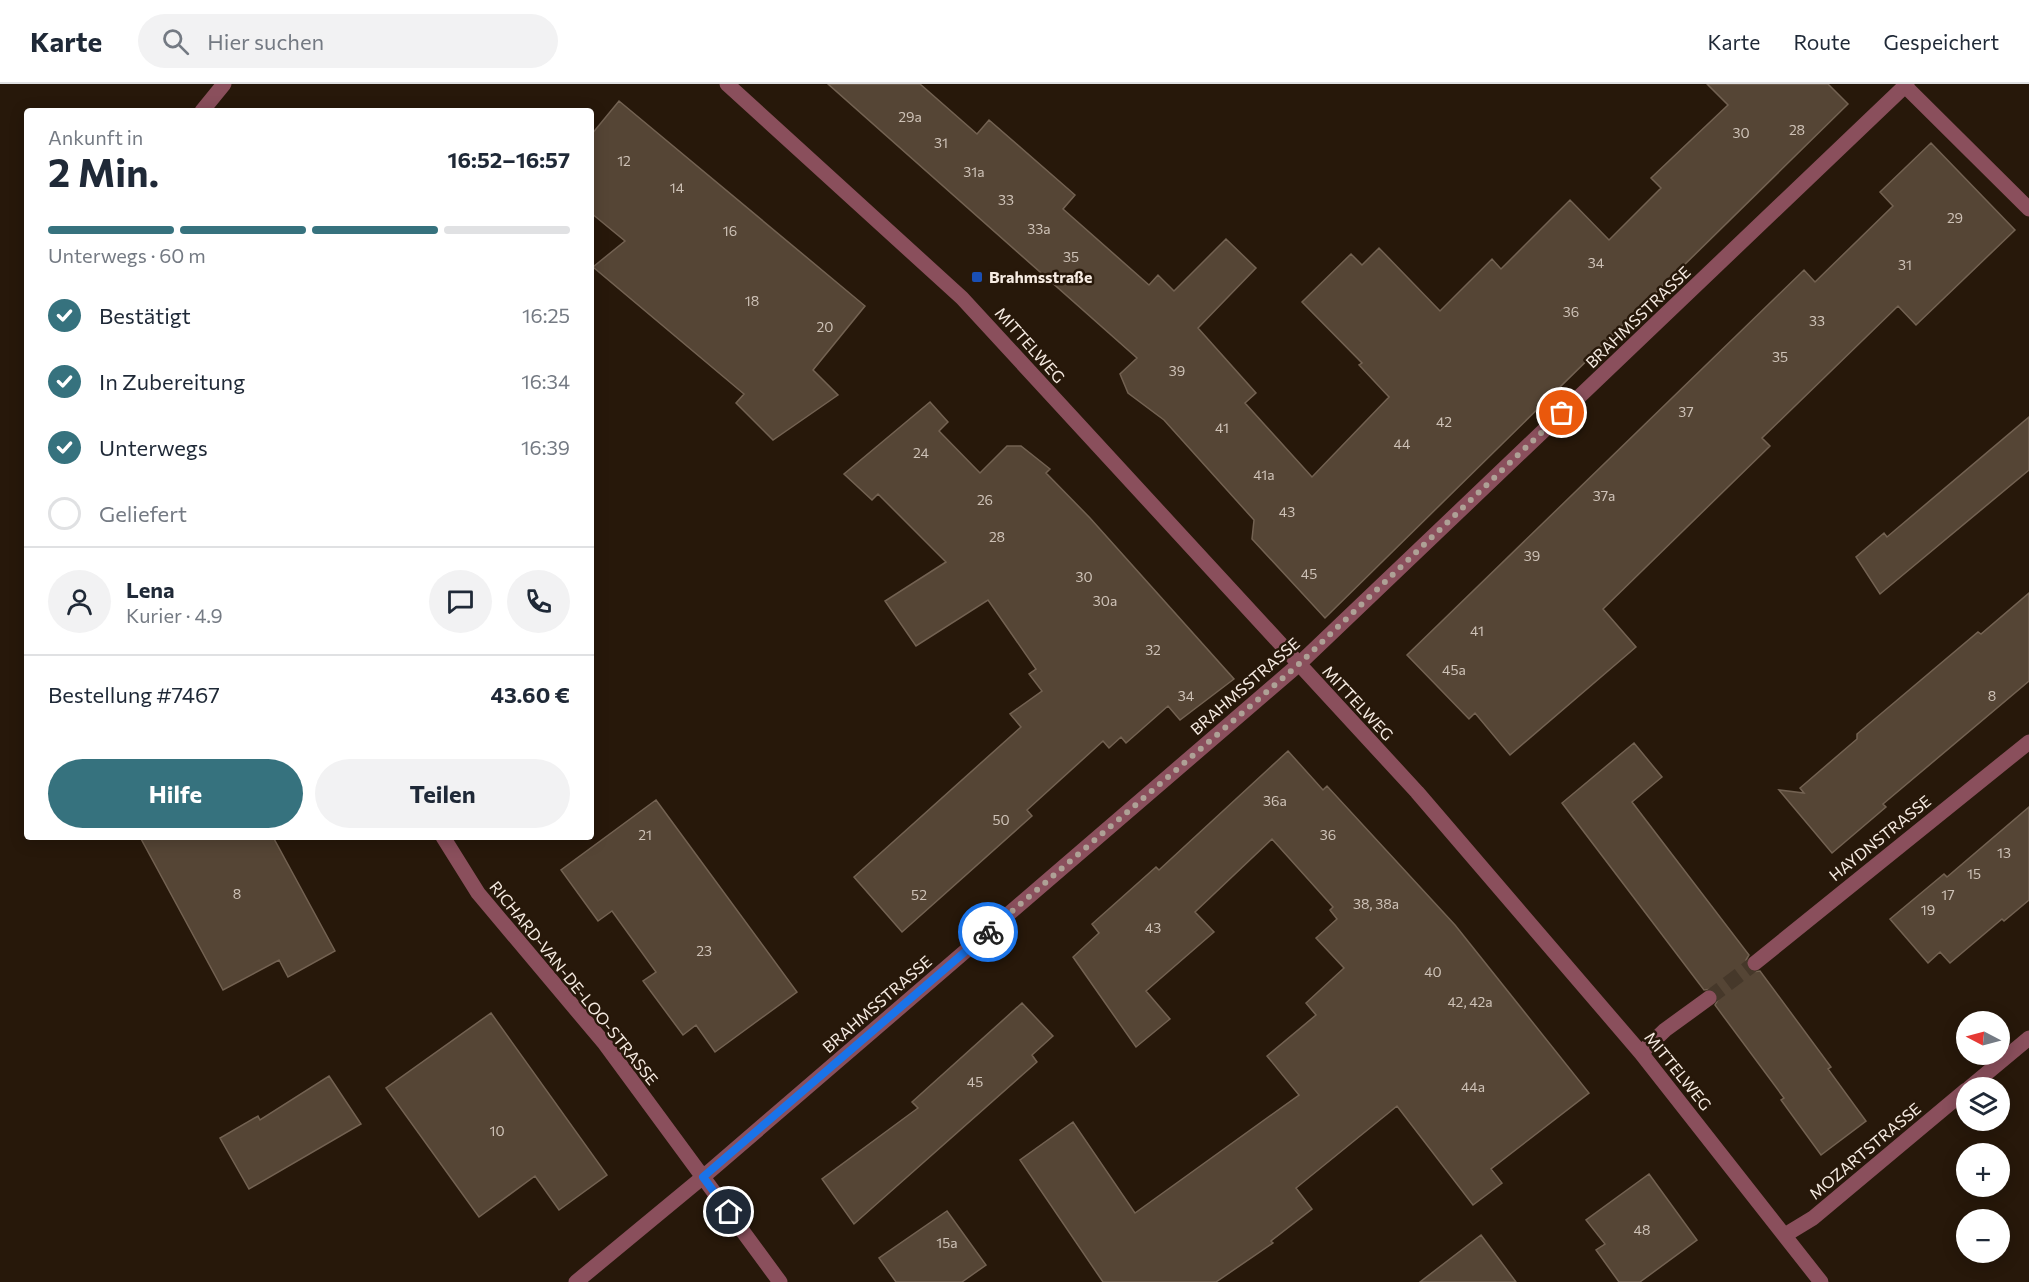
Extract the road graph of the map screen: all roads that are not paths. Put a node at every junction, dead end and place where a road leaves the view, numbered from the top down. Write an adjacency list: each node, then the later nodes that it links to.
1 (224, 84): 4 (street)
2 (727, 84): 6 (street, MITTELWEG)
3 (1906, 85): 5 (street); 6 (street, BRAHMSSTRASSE)
4 (204, 108)
5 (2029, 209)
6 (1298, 665): 12 (street, MITTELWEG); 15 (street, BRAHMSSTRASSE)
7 (2029, 742): 9 (street, HAYDNSTRASSE)
8 (445, 840): 15 (street, RICHARD-VAN-DE-LOO-STRASSE)
9 (1755, 963)
10 (1709, 998): 12 (street)
11 (2029, 1038): 13 (street, MOZARTSTRASSE)
12 (1641, 1053): 16 (street, MITTELWEG)
13 (1982, 1077)
14 (1956, 1099): 16 (street, MOZARTSTRASSE)
15 (703, 1177): 17 (street, BRAHMSSTRASSE); 18 (street, RICHARD-VAN-DE-LOO-STRASSE)
16 (1785, 1235): 19 (street, MITTELWEG)
17 (576, 1282)
18 (780, 1282)
19 (1821, 1282)

